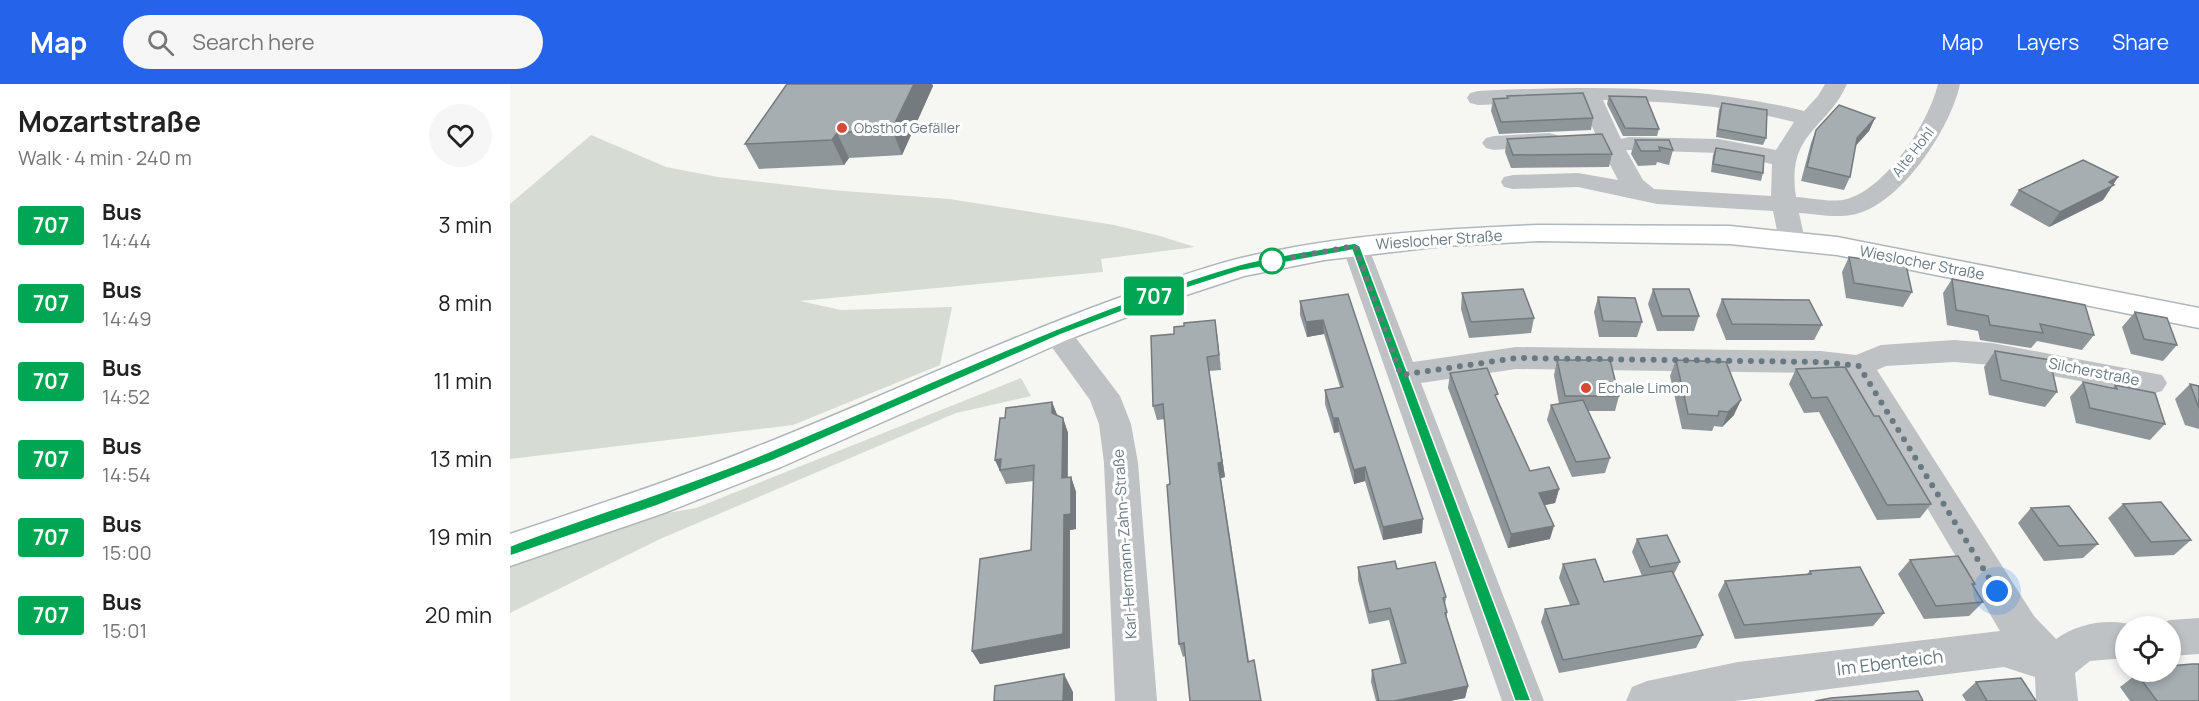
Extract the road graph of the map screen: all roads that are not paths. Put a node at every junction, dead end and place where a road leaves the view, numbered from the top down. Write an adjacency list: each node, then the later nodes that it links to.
1 (1836, 84): 6 (street)
2 (1949, 84): 12 (street, Alte Hohl)
3 (1561, 89): 4 (street); 5 (street)
4 (1589, 93): 6 (street); 7 (street)
5 (1478, 98)
6 (1808, 119): 9 (street)
7 (1596, 140): 8 (street); 9 (street); 11 (street)
8 (1494, 143)
9 (1783, 159): 12 (street)
10 (1513, 182): 11 (street, Alte Hohl)
11 (1639, 191): 12 (street, Alte Hohl)
12 (1785, 205): 13 (street)
13 (1792, 240): 14 (main road, Wieslocher Straße); 15 (main road, Wieslocher Straße)
14 (1355, 246): 16 (main road, Wieslocher Straße); 18 (street)
15 (2199, 318)
16 (1056, 332): 20 (main road, Wieslocher Straße); 25 (street, Karl-Hermann-Zahn-Straße)
17 (1859, 366): 18 (street); 19 (street, Silcherstraße); 24 (street)
18 (1401, 375): 26 (street)
19 (2151, 383)
20 (510, 550)
21 (2199, 636): 22 (street)
22 (2181, 637)
23 (2115, 641): 24 (street)
24 (2056, 683): 27 (street, Im Ebenteich)
25 (1136, 701)
26 (1523, 701)
27 (1647, 701)

